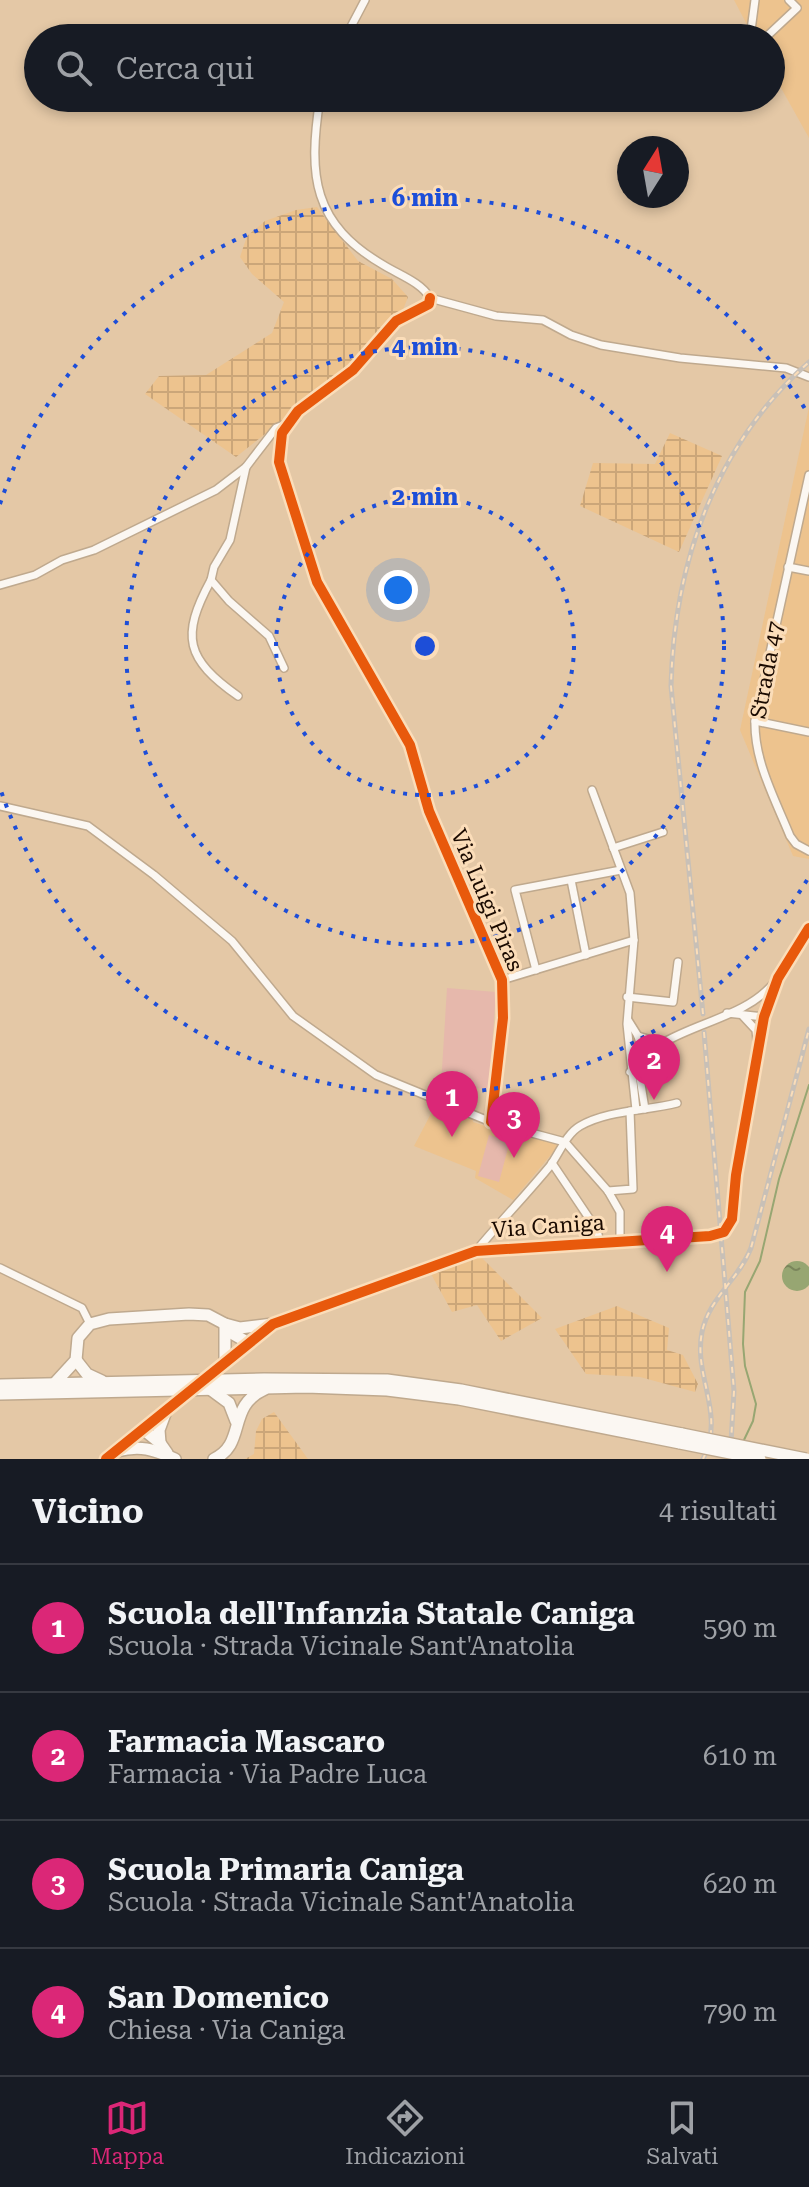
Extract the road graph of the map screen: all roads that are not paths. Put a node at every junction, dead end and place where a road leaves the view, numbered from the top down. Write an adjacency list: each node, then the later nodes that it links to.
1 (365, 0): 4 (street)
2 (755, 0): 5 (street)
3 (789, 0): 6 (street)
4 (352, 24)
5 (752, 24)
6 (780, 24)
7 (318, 112): 8 (street)
8 (430, 298): 9 (street); 10 (street)
9 (806, 375)
10 (288, 423): 11 (street); 34 (street, Via Luigi Piras)
11 (246, 467): 15 (street); 16 (street)
12 (809, 475): 13 (street, Strada 47)
13 (788, 567): 14 (street); 19 (street, Strada 47)
14 (809, 571)
15 (211, 580): 17 (street); 18 (street)
16 (0, 585)
17 (284, 668)
18 (238, 696)
19 (755, 721): 20 (street); 25 (street, Strada 47)
20 (809, 732)
21 (592, 790): 24 (street)
22 (0, 806): 49 (street)
23 (663, 832): 24 (street)
24 (613, 848): 26 (street)
25 (809, 851)
26 (621, 870): 27 (street); 29 (street)
27 (571, 880): 30 (street); 32 (street)
28 (809, 928): 33 (street, Via Caniga)
29 (634, 940): 30 (street); 35 (street)
30 (586, 955): 32 (street)
31 (678, 962): 35 (street)
32 (536, 970): 34 (street)
33 (778, 978): 36 (street); 40 (street, Via Caniga)
34 (502, 980): 49 (street, Via Luigi Piras)
35 (627, 997): 39 (street)
36 (742, 1007): 37 (street); 40 (street)
37 (727, 1013): 38 (street); 42 (street)
38 (743, 1016): 40 (street); 44 (street)
39 (626, 1017): 41 (street); 43 (street)
40 (764, 1017): 44 (street, Via Caniga)
41 (638, 1036): 42 (street); 45 (street)
42 (661, 1043): 45 (street)
43 (628, 1045): 45 (street); 46 (street)
44 (758, 1051): 53 (street, Via Caniga)
45 (643, 1056): 46 (street); 48 (street)
46 (630, 1072): 48 (street)
47 (677, 1103): 48 (street)
48 (637, 1110): 50 (street); 52 (street)
49 (491, 1122): 50 (street)
50 (565, 1142): 51 (street); 52 (street)
51 (552, 1163): 54 (street); 55 (street)
52 (608, 1191): 53 (street)
53 (620, 1242): 54 (street, Via Caniga)
54 (600, 1243): 55 (street, Via Caniga)
55 (476, 1251): 58 (street, Via Caniga)
56 (0, 1268): 57 (street)
57 (90, 1324): 59 (highway); 61 (highway)
58 (273, 1324): 59 (highway); 60 (street, Via Caniga)
59 (228, 1327): 60 (highway); 62 (highway)
60 (247, 1342): 62 (street, Via Caniga)
61 (76, 1360): 63 (highway); 65 (highway)
62 (224, 1362)
63 (106, 1383): 64 (highway); 65 (highway)
64 (317, 1383): 67 (highway); 73 (highway)
65 (54, 1384): 66 (highway)
66 (0, 1385)
67 (269, 1388): 68 (highway); 71 (highway)
68 (210, 1389): 69 (highway); 71 (highway)
69 (0, 1394)
70 (167, 1410): 72 (street); 74 (highway)
71 (237, 1426): 79 (highway)
72 (144, 1430): 74 (highway); 75 (street)
73 (681, 1438): 80 (highway, bridge); 81 (highway, bridge)
74 (158, 1446): 75 (highway); 77 (highway)
75 (117, 1451): 78 (street)
76 (809, 1451): 81 (street)
77 (172, 1458)
78 (106, 1459)
79 (214, 1459)
80 (760, 1459)
81 (804, 1459)

